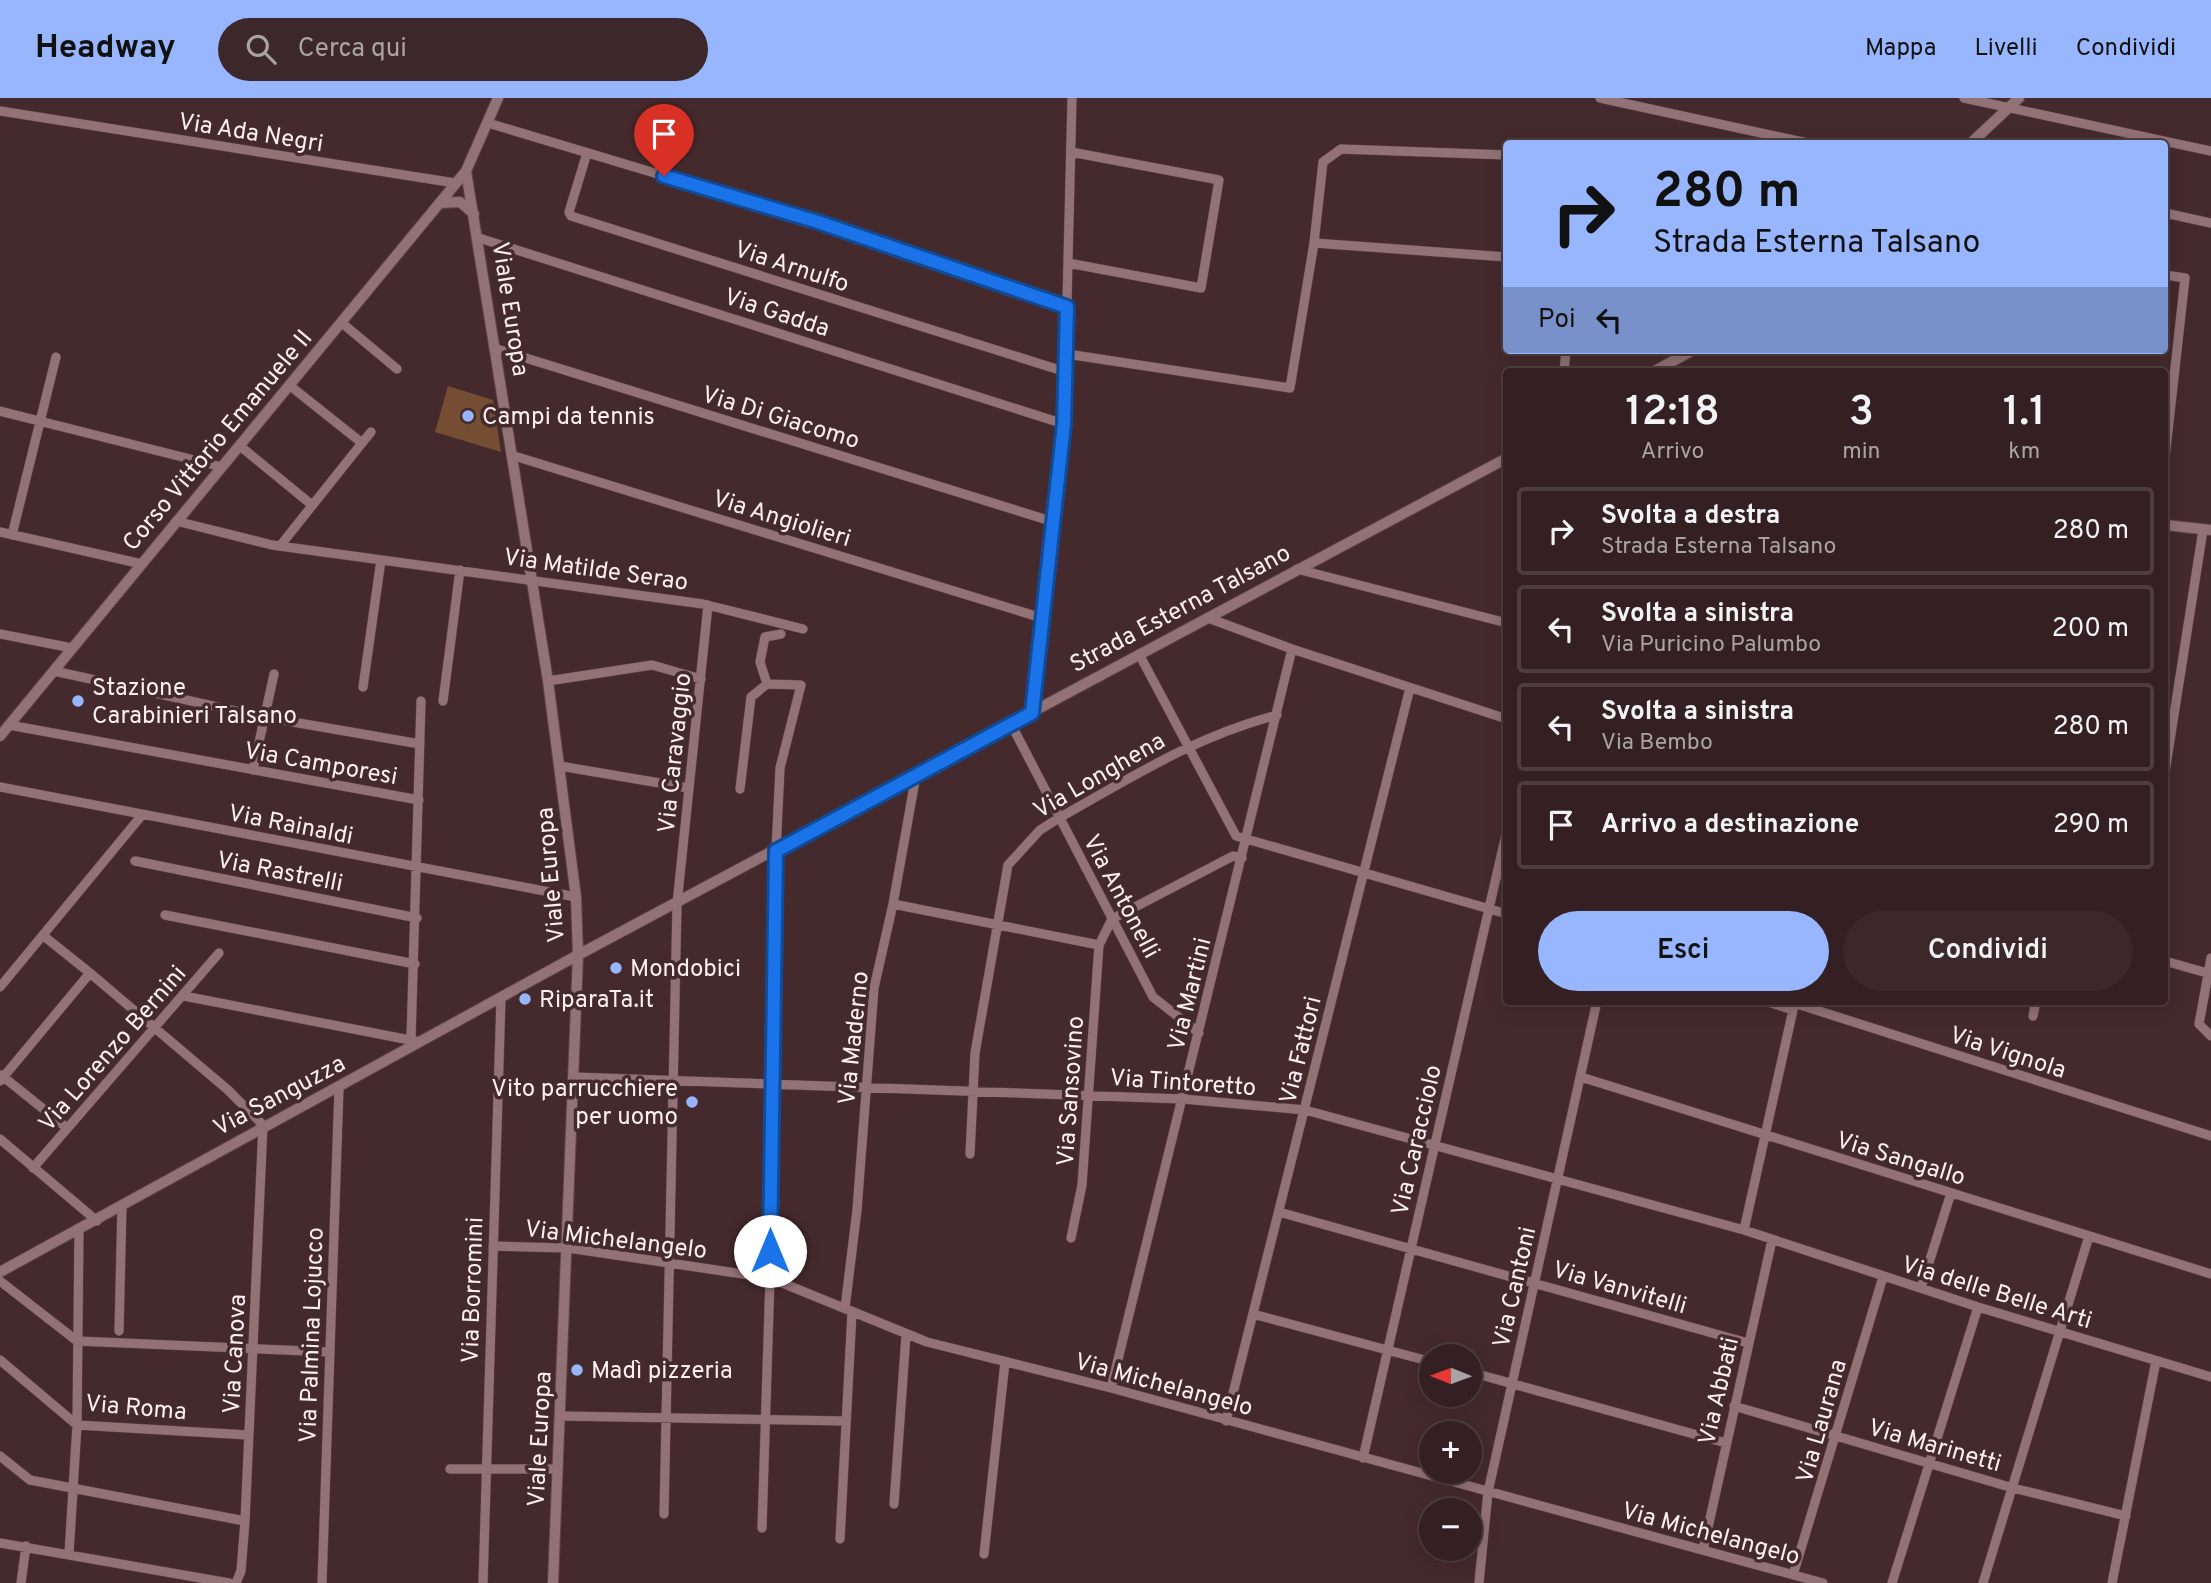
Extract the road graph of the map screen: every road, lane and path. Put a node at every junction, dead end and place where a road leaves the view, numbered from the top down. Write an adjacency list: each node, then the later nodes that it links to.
1 (498, 98): 8 (street, Corso Vittorio Emanuele II)
2 (1072, 98): 14 (street)
3 (1600, 98): 9 (street)
4 (1964, 98): 6 (street)
5 (2019, 98): 6 (street)
6 (2008, 107): 10 (street); 11 (street)
7 (0, 111): 18 (street, Via Ada Negri)
8 (488, 123): 15 (street); 17 (street, Corso Vittorio Emanuele II)
9 (1794, 140)
10 (1974, 140)
11 (2160, 140)
12 (2168, 142): 13 (street)
13 (2211, 151)
14 (1071, 152): 26 (street); 26 (street)
15 (587, 153): 28 (street); 36 (street, Via Arnulfo)
16 (1503, 155): 24 (street)
17 (466, 171): 18 (street, Corso Vittorio Emanuele II); 20 (street, Viale Europa)
18 (456, 184): 19 (street, Corso Vittorio Emanuele II)
19 (440, 202): 20 (street); 29 (street, Corso Vittorio Emanuele II)
20 (475, 215): 23 (street, Viale Europa)
21 (2168, 215): 22 (street)
22 (2211, 223)
23 (479, 238): 30 (street, Viale Europa); 40 (street, Via Gadda)
24 (1314, 243): 25 (street); 31 (street)
25 (1503, 257)
26 (1068, 263): 28 (street)
27 (2168, 275): 41 (street)
28 (1067, 307): 31 (street)
29 (342, 323): 35 (street); 37 (street, Corso Vittorio Emanuele II)
30 (497, 349): 45 (street, Viale Europa); 50 (street, Via Di Giacomo)
31 (1067, 354): 36 (street)
32 (1686, 354): 34 (street)
33 (55, 357): 39 (street)
34 (1661, 368)
35 (397, 369)
36 (1066, 372): 40 (street)
37 (289, 385): 43 (street); 44 (street, Corso Vittorio Emanuele II)
38 (0, 411): 39 (street)
39 (40, 422): 47 (street); 54 (street)
40 (1064, 424): 50 (street)
41 (2168, 431)
42 (371, 432): 43 (street)
43 (362, 443): 48 (street)
44 (240, 446): 47 (street, Corso Vittorio Emanuele II); 48 (street)
45 (511, 455): 60 (street, Viale Europa); 62 (street, Via Angiolieri)
46 (1503, 460): 58 (street, Strada Esterna Talsano)
47 (222, 467): 49 (street, Corso Vittorio Emanuele II)
48 (312, 505): 55 (street)
49 (176, 521): 55 (street, Via Matilde Serao); 57 (street, Corso Vittorio Emanuele II)
50 (1054, 522): 62 (street)
51 (2168, 525): 52 (street)
52 (2207, 530): 89 (street)
53 (0, 532): 54 (street)
54 (12, 535): 57 (street)
55 (280, 546): 56 (street, Via Matilde Serao)
56 (381, 559): 59 (street, Via Matilde Serao); 76 (street)
57 (142, 564): 68 (street, Corso Vittorio Emanuele II)
58 (1297, 569): 63 (street, Strada Esterna Talsano); 64 (street)
59 (460, 570): 60 (street, Via Matilde Serao); 78 (street)
60 (532, 580): 61 (street, Via Matilde Serao); 74 (street, Viale Europa)
61 (708, 605): 65 (street, Via Matilde Serao); 73 (street, Via Caravaggio)
62 (1042, 618): 80 (street)
63 (1208, 618): 69 (street); 70 (street, Strada Esterna Talsano)
64 (1503, 622)
65 (803, 629)
66 (0, 634): 68 (street)
67 (781, 634): 75 (street)
68 (72, 648): 71 (street, Corso Vittorio Emanuele II)
69 (1292, 649): 77 (street); 81 (street, Via Martini)
70 (1139, 654): 80 (street, Strada Esterna Talsano); 88 (street)
71 (54, 671): 82 (street); 85 (street, Corso Vittorio Emanuele II)
72 (274, 674): 82 (street)
73 (701, 679): 74 (street); 94 (street, Via Caravaggio)
74 (548, 681): 90 (street, Viale Europa)
75 (767, 684): 95 (street); 101 (street)
76 (363, 687)
77 (1410, 688): 83 (street); 105 (street, Via Fattori)
78 (443, 701)
79 (421, 702): 87 (street)
80 (1032, 713): 84 (street, Strada Esterna Talsano)
81 (1277, 715): 88 (street, Via Longhena); 99 (street, Via Martini)
82 (264, 717): 87 (street); 91 (street)
83 (1503, 718)
84 (1011, 724): 92 (street, Strada Esterna Talsano); 98 (street, Via Antonelli)
85 (9, 725): 86 (street, Corso Vittorio Emanuele II); 91 (street, Via Camporesi)
86 (0, 736)
87 (420, 744): 96 (street)
88 (1188, 746): 98 (street, Via Longhena); 99 (street)
89 (2168, 755)
90 (560, 766): 94 (street); 106 (street, Viale Europa)
91 (253, 769): 96 (street, Via Camporesi)
92 (916, 775): 101 (street, Strada Esterna Talsano); 108 (street, Via Maderno)
93 (0, 787): 97 (street, Via Rainaldi)
94 (690, 788): 107 (street, Via Caravaggio)
95 (740, 789)
96 (419, 800): 104 (street)
97 (142, 815): 104 (street, Via Rainaldi); 115 (street)
98 (1059, 818): 113 (street, Via Antonelli); 114 (street, Via Longhena)
99 (1246, 841): 102 (street, Via Martini); 105 (street)
100 (1503, 847): 109 (street, Via Caracciolo)
101 (776, 851): 107 (street, Strada Esterna Talsano); 139 (street)
102 (1242, 858): 113 (street); 132 (street, Via Martini)
103 (135, 861): 112 (street, Via Rastrelli)
104 (418, 868): 106 (street, Via Rainaldi); 112 (street)
105 (1364, 874): 109 (street); 145 (street, Via Fattori)
106 (576, 897): 118 (street, Viale Europa)
107 (677, 904): 118 (street, Strada Esterna Talsano); 138 (street, Via Caravaggio)
108 (893, 904): 114 (street); 140 (street, Via Maderno)
109 (1489, 908): 110 (street); 151 (street, Via Caracciolo)
110 (1503, 913)
111 (165, 915): 121 (street)
112 (417, 918): 121 (street)
113 (1112, 919): 116 (street); 132 (street, Via Antonelli)
114 (997, 925): 116 (street); 142 (street, Via Longhena)
115 (45, 937): 122 (street); 124 (street)
116 (1099, 945): 143 (street, Via Sansovino)
117 (219, 953): 125 (street, Via Lorenzo Bernini)
118 (578, 955): 126 (street, Via Sanguzza); 136 (street, Viale Europa)
119 (2211, 958): 123 (street)
120 (2168, 962): 123 (street)
121 (415, 964): 134 (street)
122 (90, 973): 131 (street); 135 (street)
123 (2207, 973): 133 (street)
124 (0, 987)
125 (184, 996): 131 (street, Via Lorenzo Bernini); 134 (street)
126 (501, 998): 134 (street, Via Sanguzza); 164 (street, Via Borromini)
127 (1596, 1005): 137 (street, Via Cantoni)
128 (1794, 1005): 148 (street); 149 (street, Via Vignola)
129 (2035, 1005): 130 (street)
130 (2033, 1016)
131 (155, 1029): 146 (street); 147 (street, Via Lorenzo Bernini)
132 (1199, 1033): 144 (street, Via Martini)
133 (2211, 1036)
134 (414, 1041): 141 (street, Via Sanguzza)
135 (1, 1077): 147 (street)
136 (574, 1077): 138 (street, Via Tintoretto); 166 (street, Viale Europa)
137 (1581, 1077): 148 (street, Via Sangallo); 154 (street, Via Cantoni)
138 (675, 1081): 139 (street, Via Tintoretto); 167 (street, Via Caravaggio)
139 (771, 1085): 140 (street, Via Tintoretto); 171 (street)
140 (866, 1087): 142 (street, Via Tintoretto); 176 (street, Via Maderno)
141 (339, 1088): 146 (street, Via Sanguzza); 185 (street, Via Palmina Lojucco)
142 (973, 1090): 143 (street, Via Tintoretto); 152 (street, Via Longhena)
143 (1089, 1095): 144 (street, Via Tintoretto); 162 (street, Via Sansovino)
144 (1183, 1099): 145 (street, Via Tintoretto); 193 (street, Via Martini)
145 (1305, 1110): 151 (street, Via Tintoretto); 157 (street, Via Fattori)
146 (263, 1125): 156 (street, Via Sanguzza); 183 (street, Via Canova)
147 (66, 1128): 153 (street, Via Lorenzo Bernini)
148 (1764, 1135): 155 (street, Via Sangallo); 160 (street)
149 (2211, 1136)
150 (0, 1139): 153 (street)
151 (1435, 1144): 154 (street, Via Tintoretto); 165 (street, Via Caracciolo)
152 (970, 1154)
153 (33, 1168): 158 (street)
154 (1559, 1178): 160 (street, Via Tintoretto); 173 (street, Via Cantoni)
155 (1951, 1194): 161 (street, Via Sangallo); 174 (street)
156 (122, 1206): 158 (street, Via Sanguzza); 178 (street)
157 (1279, 1212): 165 (street, Via Vanvitelli); 177 (street, Via Fattori)
158 (97, 1221): 159 (street, Via Sanguzza)
159 (79, 1230): 168 (street, Via Sanguzza); 181 (street)
160 (1744, 1230): 163 (street, Via Tintoretto)
161 (2089, 1236): 169 (street, Via Sangallo); 179 (street)
162 (1071, 1238)
163 (1772, 1240): 170 (street, Via delle Belle Arti); 182 (street, Via Abbati)
164 (493, 1246): 166 (street, Via Michelangelo); 208 (street, Via Borromini)
165 (1410, 1247): 173 (street, Via Vanvitelli); 184 (street, Via Caracciolo)
166 (568, 1248): 167 (street, Via Michelangelo); 195 (street, Viale Europa)
167 (670, 1264): 171 (street, Via Michelangelo); 196 (street, Via Caravaggio)
168 (0, 1272)
169 (2211, 1274)
170 (1883, 1276): 174 (street, Via delle Belle Arti); 202 (street, Via Laurana)
171 (769, 1278): 176 (street, Via Michelangelo); 197 (street)
172 (0, 1281): 181 (street)
173 (1534, 1282): 182 (street, Via Vanvitelli); 192 (street, Via Cantoni)
174 (1921, 1288): 175 (street, Via delle Belle Arti)
175 (1978, 1307): 179 (street, Via delle Belle Arti); 206 (street)
176 (849, 1310): 180 (street, Via Michelangelo); 198 (street, Via Maderno)
177 (1253, 1314): 184 (street); 199 (street, Via Fattori)
178 (119, 1331)
179 (2060, 1332): 188 (street, Via delle Belle Arti); 210 (street)
180 (906, 1335): 189 (street, Via Michelangelo); 213 (street)
181 (77, 1341): 183 (street); 200 (street)
182 (1748, 1343): 194 (street, Via Abbati)
183 (254, 1349): 185 (street); 201 (street, Via Canova)
184 (1387, 1350): 186 (street); 205 (street, Via Caracciolo)
185 (330, 1352): 228 (street, Via Palmina Lojucco)
186 (1419, 1359)
187 (0, 1360): 200 (street, Via Roma)
188 (2156, 1361): 191 (street, Via delle Belle Arti); 215 (street)
189 (1004, 1362): 193 (street, Via Michelangelo); 223 (street)
190 (1482, 1376): 192 (street)
191 (2211, 1377)
192 (1512, 1384): 203 (street); 212 (street, Via Cantoni)
193 (1111, 1388): 199 (street, Via Michelangelo)
194 (1734, 1406): 202 (street, Via Marinetti); 203 (street, Via Abbati)
195 (561, 1416): 196 (street); 209 (street, Viale Europa)
196 (665, 1418): 197 (street); 214 (street, Via Caravaggio)
197 (764, 1419): 198 (street); 217 (street)
198 (846, 1421): 218 (street, Via Maderno)
199 (1226, 1421): 205 (street, Via Michelangelo)
200 (77, 1425): 201 (street, Via Roma); 211 (street)
201 (248, 1435): 216 (street, Via Canova)
202 (1837, 1436): 206 (street, Via Marinetti); 224 (street, Via Laurana)
203 (1726, 1443): 221 (street, Via Abbati)
204 (0, 1456): 211 (street)
205 (1363, 1458): 212 (street, Via Michelangelo)
206 (1928, 1463): 210 (street, Via Marinetti); 233 (street)
207 (450, 1469): 208 (street)
208 (485, 1469): 209 (street); 229 (street, Via Borromini)
209 (558, 1469): 230 (street, Viale Europa)
210 (2013, 1488): 215 (street, Via Marinetti); 234 (street)
211 (73, 1490): 216 (street); 222 (street)
212 (1488, 1492): 221 (street, Via Michelangelo); 231 (street, Via Cantoni)
213 (894, 1504)
214 (664, 1514)
215 (2126, 1516): 235 (street)
216 (245, 1521): 227 (street, Via Canova)
217 (762, 1528)
218 (840, 1539)
219 (0, 1543): 220 (street)
220 (26, 1546): 222 (street); 225 (street)
221 (1703, 1550): 224 (street, Via Michelangelo)
222 (69, 1554): 226 (street)
223 (984, 1554)
224 (1793, 1575): 232 (street, Via Michelangelo)
225 (21, 1583)
226 (229, 1583)
227 (236, 1583)
228 (322, 1583)
229 (483, 1583)
230 (553, 1583)
231 (1479, 1583)
232 (1823, 1583)
233 (1892, 1583)
234 (1983, 1583)
235 (2112, 1583)

